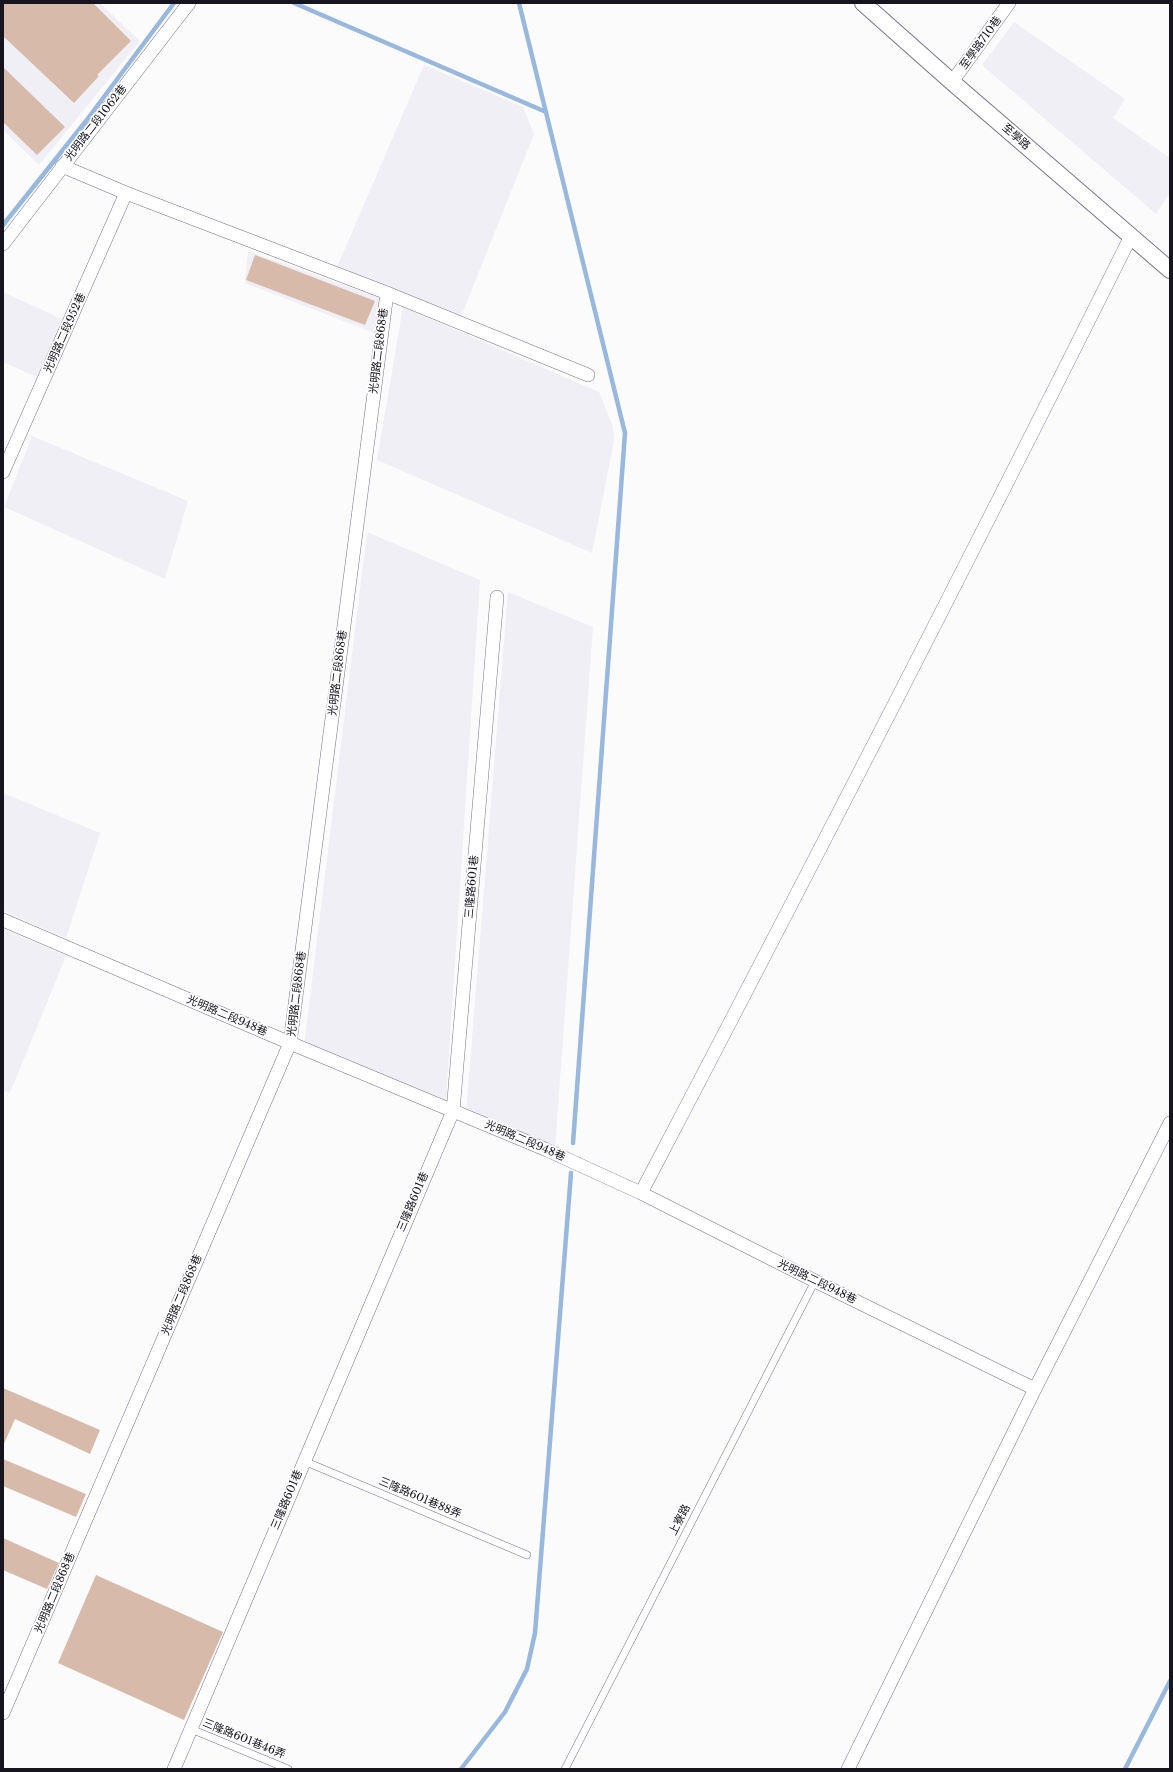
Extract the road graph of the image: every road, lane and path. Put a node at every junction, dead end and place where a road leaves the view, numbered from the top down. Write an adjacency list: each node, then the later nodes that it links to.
1 (189, 3): 5 (street, 光明路二段1062巷)
2 (863, 3): 4 (street, 至學路)
3 (1009, 3): 4 (street, 至學路710巷)
4 (952, 82): 7 (street, 至學路)
5 (62, 166): 6 (street); 8 (street, 光明路二段1062巷)
6 (126, 193): 10 (street); 12 (street, 光明路二段952巷)
7 (1132, 236): 9 (street, 至學路); 18 (street)
8 (3, 244)
9 (1170, 270)
10 (387, 293): 11 (street); 15 (street, 光明路二段868巷)
11 (588, 375)
12 (3, 472)
13 (497, 597): 16 (street, 三隆路601巷)
14 (3, 920): 15 (street, 光明路二段948巷)
15 (290, 1043): 16 (street, 光明路二段948巷); 23 (street, 光明路二段868巷)
16 (453, 1110): 18 (street, 光明路二段948巷); 21 (street, 三隆路601巷)
17 (1170, 1124): 20 (street)
18 (641, 1193): 19 (street, 光明路二段948巷)
19 (815, 1281): 20 (street, 光明路二段948巷); 27 (lane, 上寮路)
20 (1036, 1389): 28 (street)
21 (304, 1461): 22 (lane, 三隆路601巷88弄); 24 (street, 三隆路601巷)
22 (528, 1555)
23 (3, 1713)
24 (191, 1729): 25 (street, 三隆路601巷); 26 (lane, 三隆路601巷46弄)
25 (174, 1769)
26 (288, 1769)
27 (565, 1769)
28 (848, 1769)

